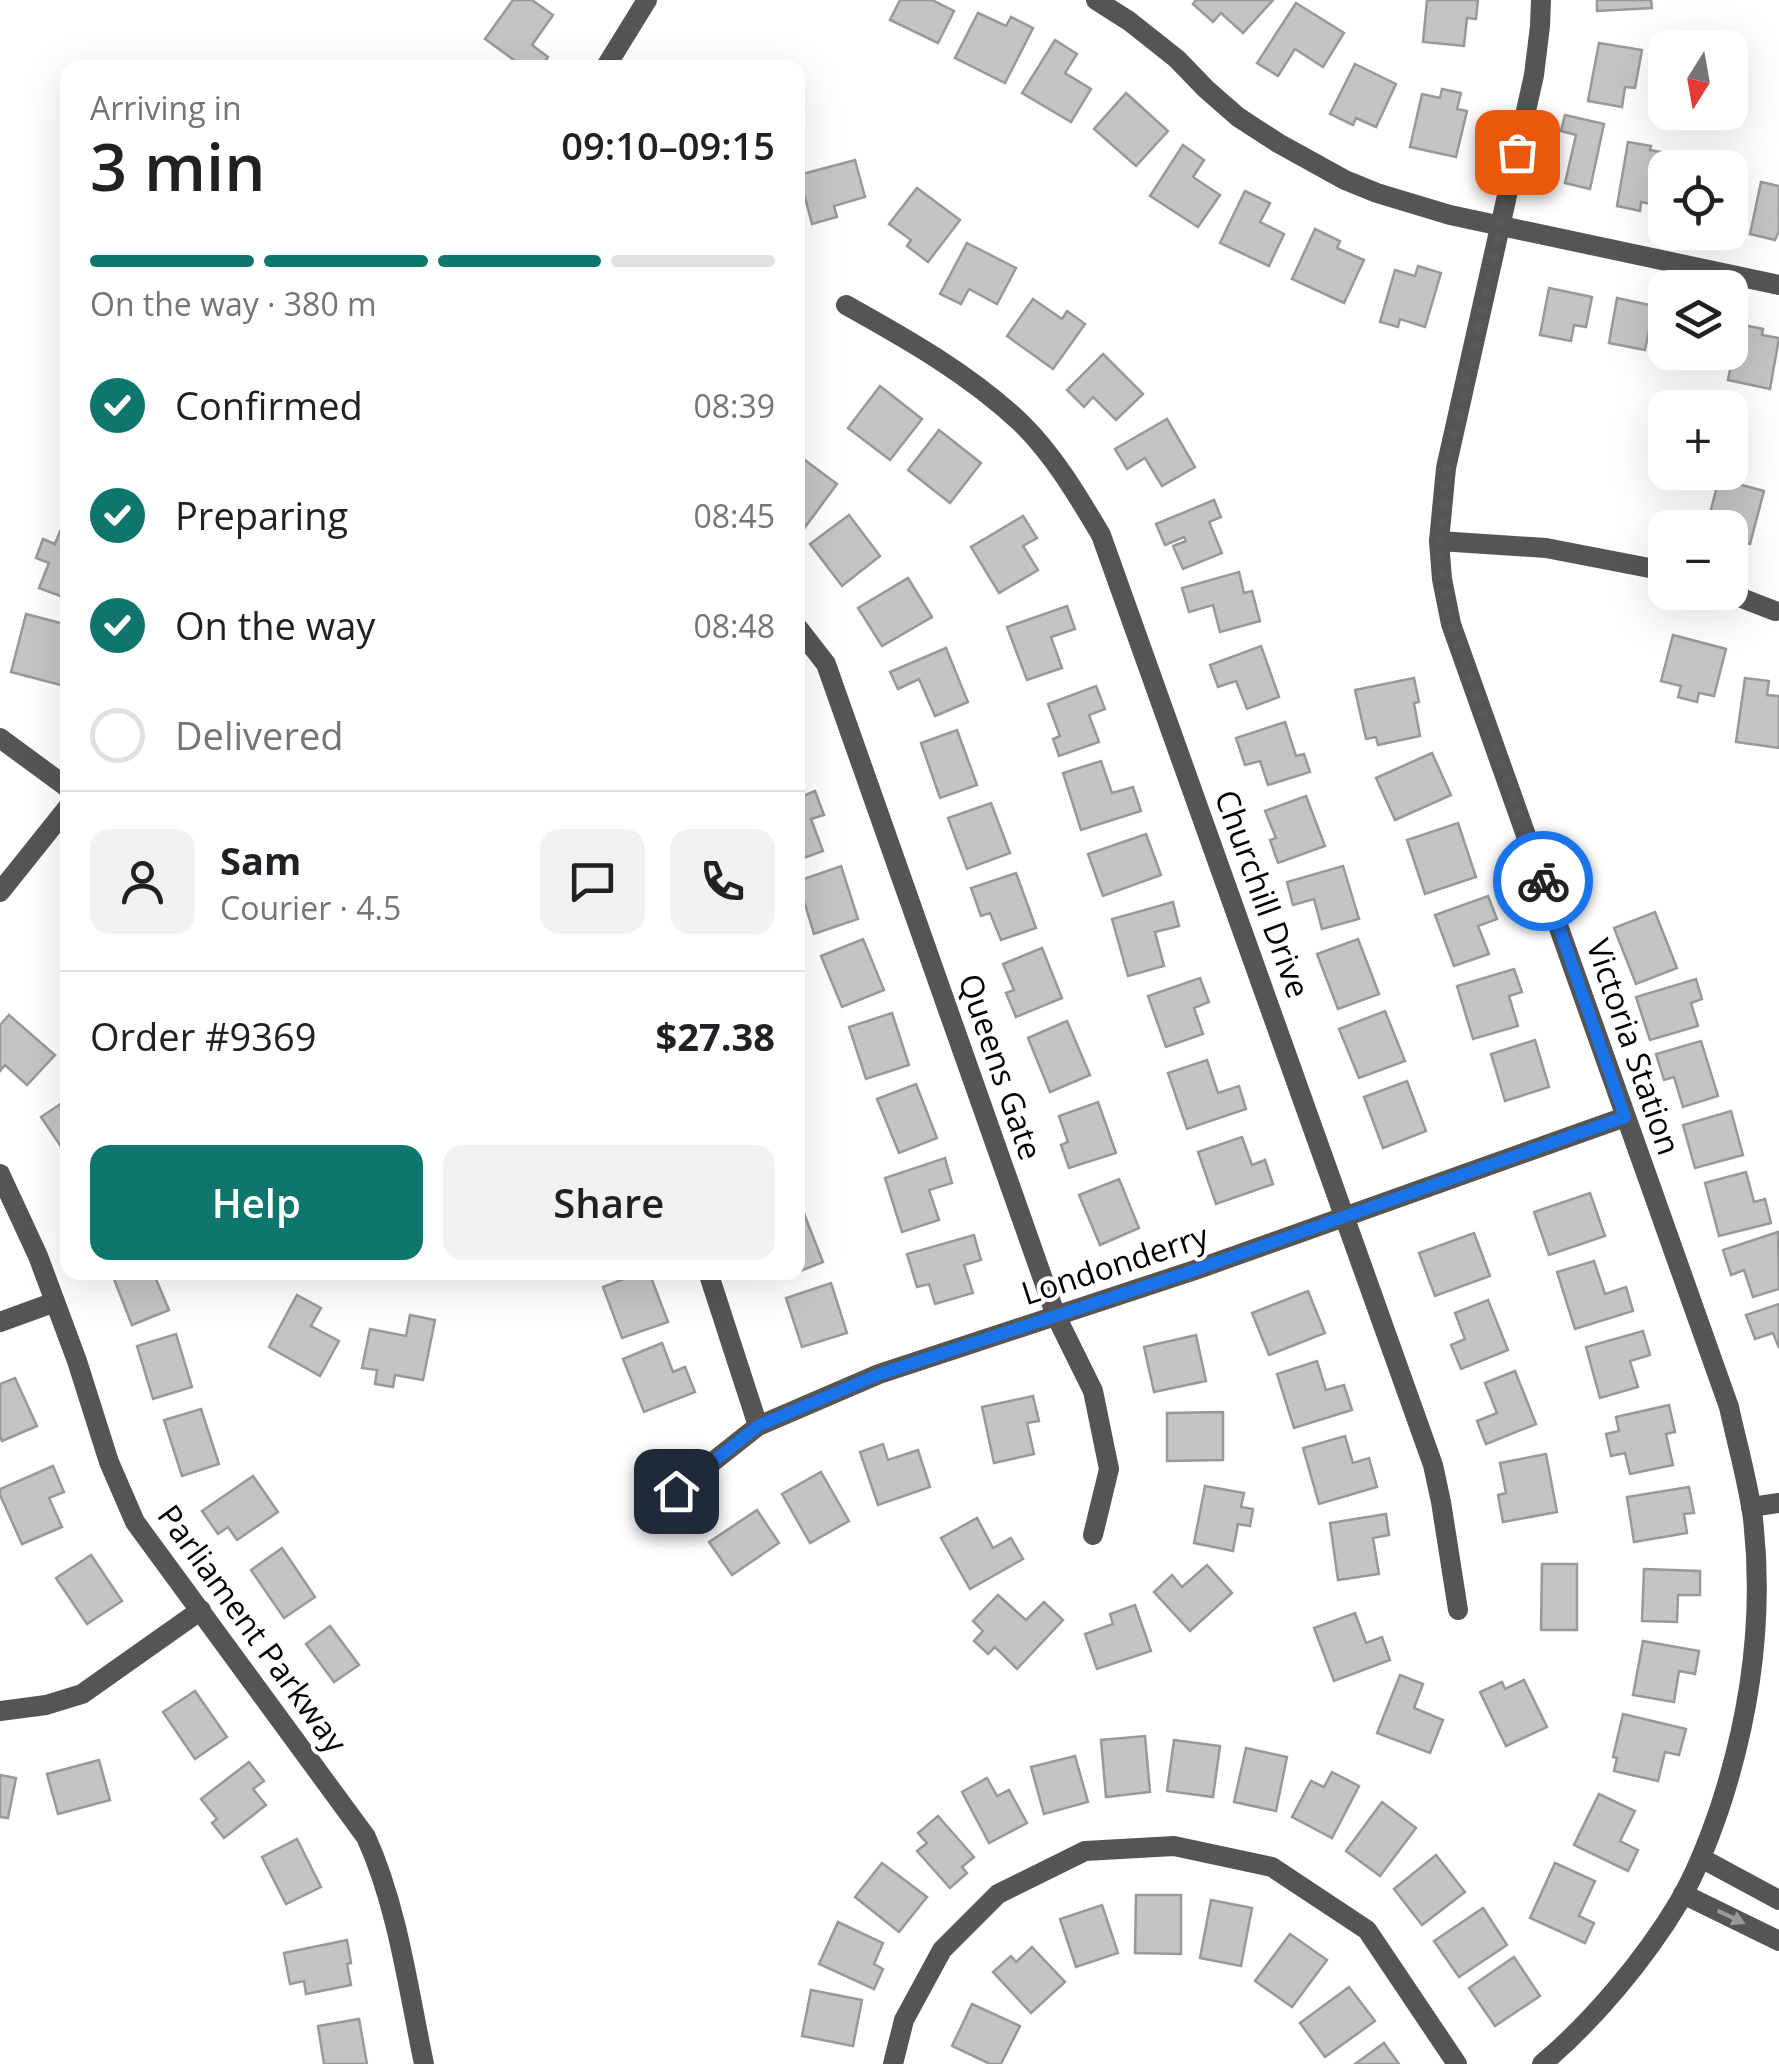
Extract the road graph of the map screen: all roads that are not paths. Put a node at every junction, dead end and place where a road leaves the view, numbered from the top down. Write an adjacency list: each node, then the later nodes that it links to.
1 (647, 0): 4 (street)
2 (1096, 0): 5 (street)
3 (1541, 0): 5 (street, Victoria Station)
4 (610, 60)
5 (1499, 226): 6 (street); 8 (street, Victoria Station)
6 (1779, 286)
7 (846, 306): 19 (street, Churchill Drive)
8 (1439, 540): 9 (street); 17 (street, Victoria Station)
9 (1648, 568)
10 (1748, 601): 11 (street)
11 (1775, 611)
12 (805, 637): 22 (street, Queens Gate)
13 (0, 738): 14 (street)
14 (60, 782)
15 (60, 818): 16 (street)
16 (0, 892)
17 (1625, 1117): 19 (street, Londonderry); 26 (street, Victoria Station)
18 (0, 1174): 21 (street, Parliament Parkway)
19 (1345, 1216): 22 (street, Londonderry); 30 (street, Churchill Drive)
20 (711, 1280): 24 (street)
21 (55, 1302): 23 (street); 29 (street, Parliament Parkway)
22 (1056, 1316): 24 (street, Londonderry); 28 (street, Queens Gate)
23 (0, 1322)
24 (758, 1426): 27 (street, Londonderry)
25 (1779, 1503): 26 (street)
26 (1751, 1507): 32 (street, Victoria Station)
27 (648, 1513)
28 (1093, 1535)
29 (201, 1610): 31 (street); 36 (street, Parliament Parkway)
30 (1458, 1610)
31 (0, 1711)
32 (1701, 1858): 33 (street, Victoria Station); 34 (street)
33 (1683, 1894): 35 (street, one-way to 35); 39 (street, Victoria Station)
34 (1779, 1900)
35 (1779, 1941)
36 (424, 2064)
37 (892, 2064): 38 (street)
38 (1457, 2064)
39 (1542, 2064)

